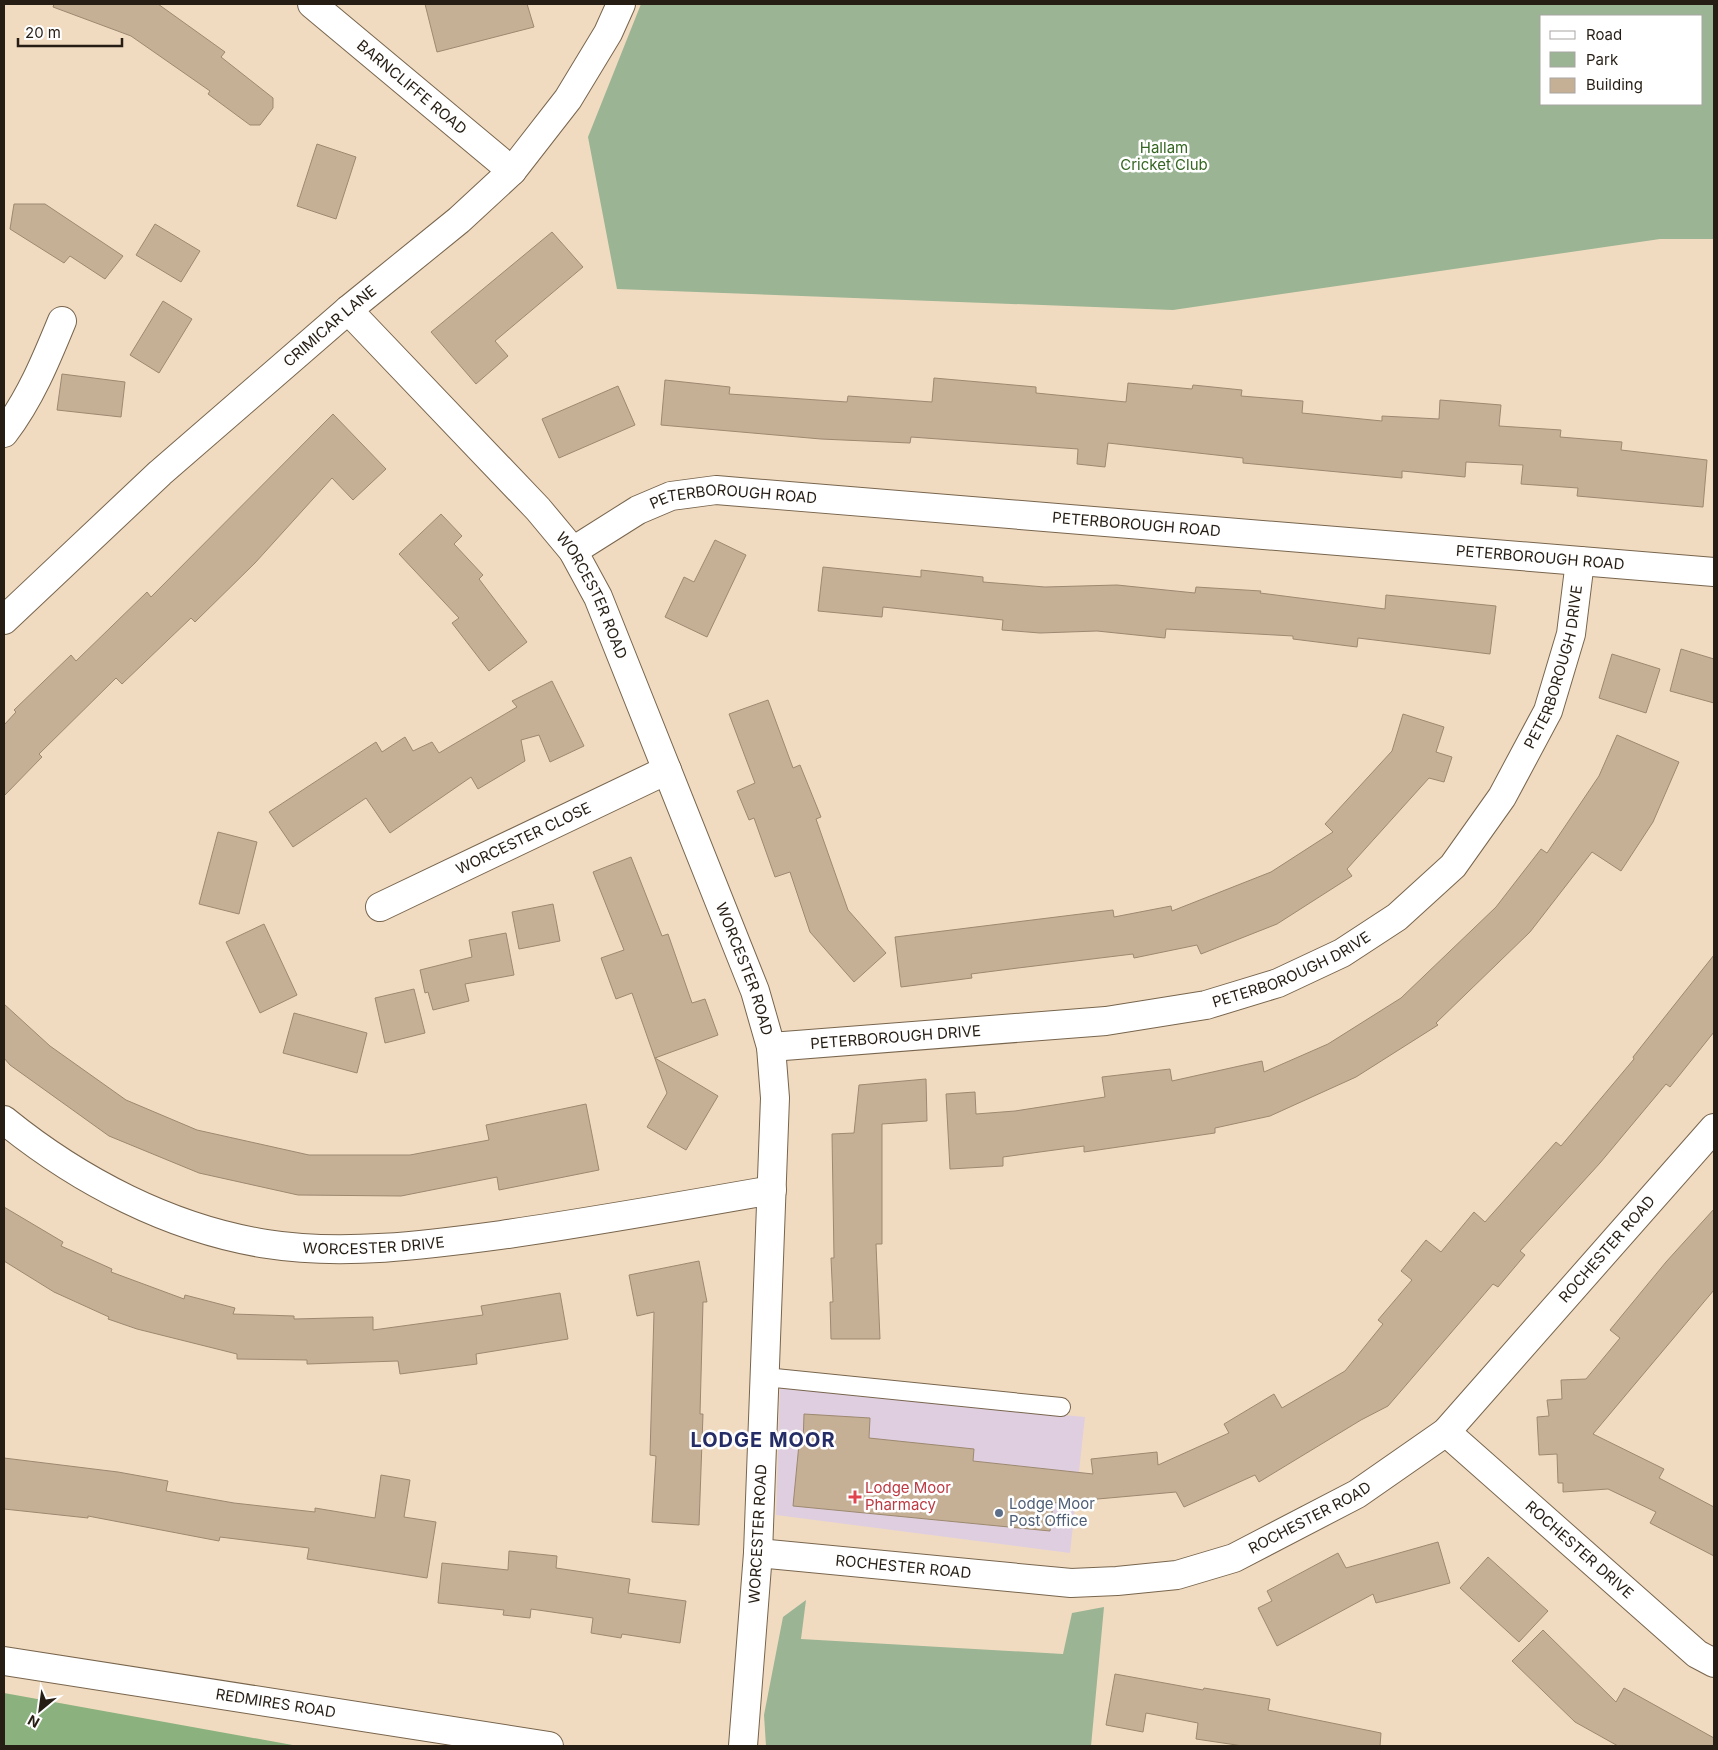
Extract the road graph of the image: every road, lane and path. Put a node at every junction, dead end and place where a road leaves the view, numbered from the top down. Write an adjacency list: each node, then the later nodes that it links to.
1 (312, 4): 3 (street, BARNCLIFFE ROAD)
2 (620, 4): 3 (street, CRIMICAR LANE)
3 (512, 171): 4 (street, CRIMICAR LANE)
4 (348, 310): 7 (street, WORCESTER ROAD); 10 (street, CRIMICAR LANE)
5 (62, 321): 6 (street)
6 (4, 433)
7 (573, 551): 8 (street, PETERBOROUGH ROAD); 11 (street, WORCESTER ROAD)
8 (1580, 561): 9 (street, PETERBOROUGH ROAD); 13 (street, PETERBOROUGH DRIVE)
9 (1714, 572)
10 (4, 620)
11 (667, 770): 12 (street, WORCESTER CLOSE); 13 (street, WORCESTER ROAD)
12 (380, 907)
13 (771, 1048): 16 (street, WORCESTER ROAD)
14 (4, 1120): 16 (street, WORCESTER DRIVE)
15 (1714, 1128): 19 (street, ROCHESTER ROAD)
16 (772, 1190): 17 (street, WORCESTER ROAD)
17 (765, 1377): 18 (lane); 20 (street, WORCESTER ROAD)
18 (1061, 1407)
19 (1446, 1432): 20 (street, ROCHESTER ROAD); 22 (street, ROCHESTER DRIVE)
20 (758, 1552): 24 (street, WORCESTER ROAD)
21 (4, 1661): 23 (street, REDMIRES ROAD)
22 (1714, 1663)
23 (549, 1746)
24 (743, 1746)

